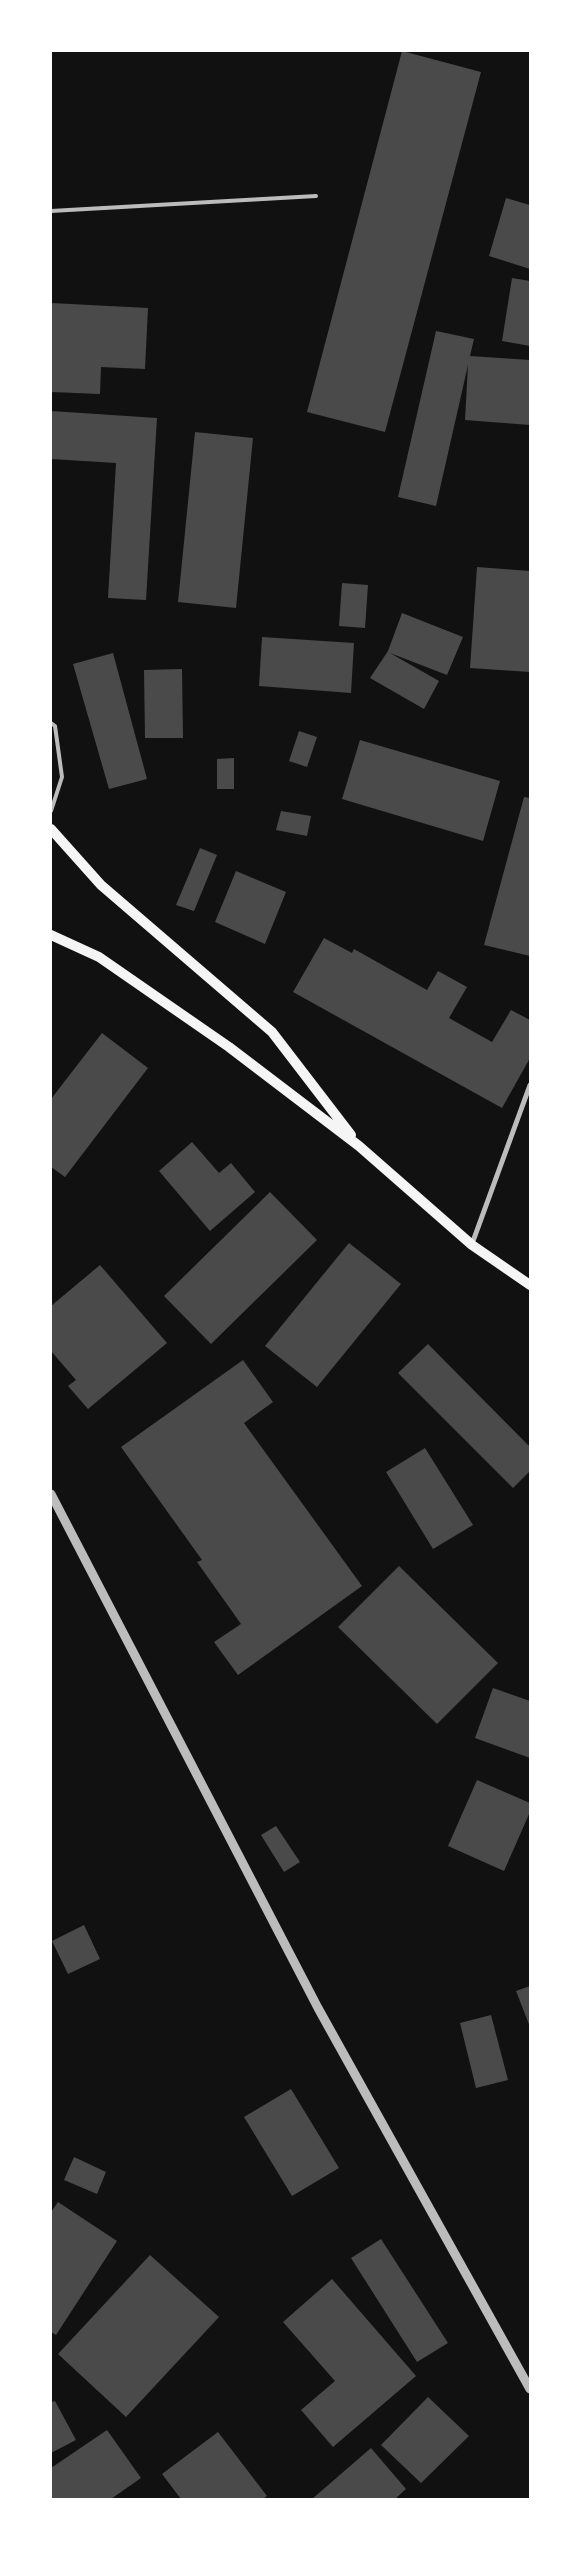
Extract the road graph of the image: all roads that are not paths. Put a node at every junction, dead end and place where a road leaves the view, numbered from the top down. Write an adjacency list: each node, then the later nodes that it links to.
1 (316, 196): 2 (lane)
2 (51, 211)
3 (51, 723): 4 (lane)
4 (51, 811)
5 (51, 829): 8 (main road)
6 (51, 935): 8 (main road)
7 (530, 1085): 9 (street)
8 (359, 1146): 9 (main road)
9 (472, 1245): 10 (main road)
10 (530, 1285)
11 (51, 1494): 12 (street)
12 (530, 2389)

